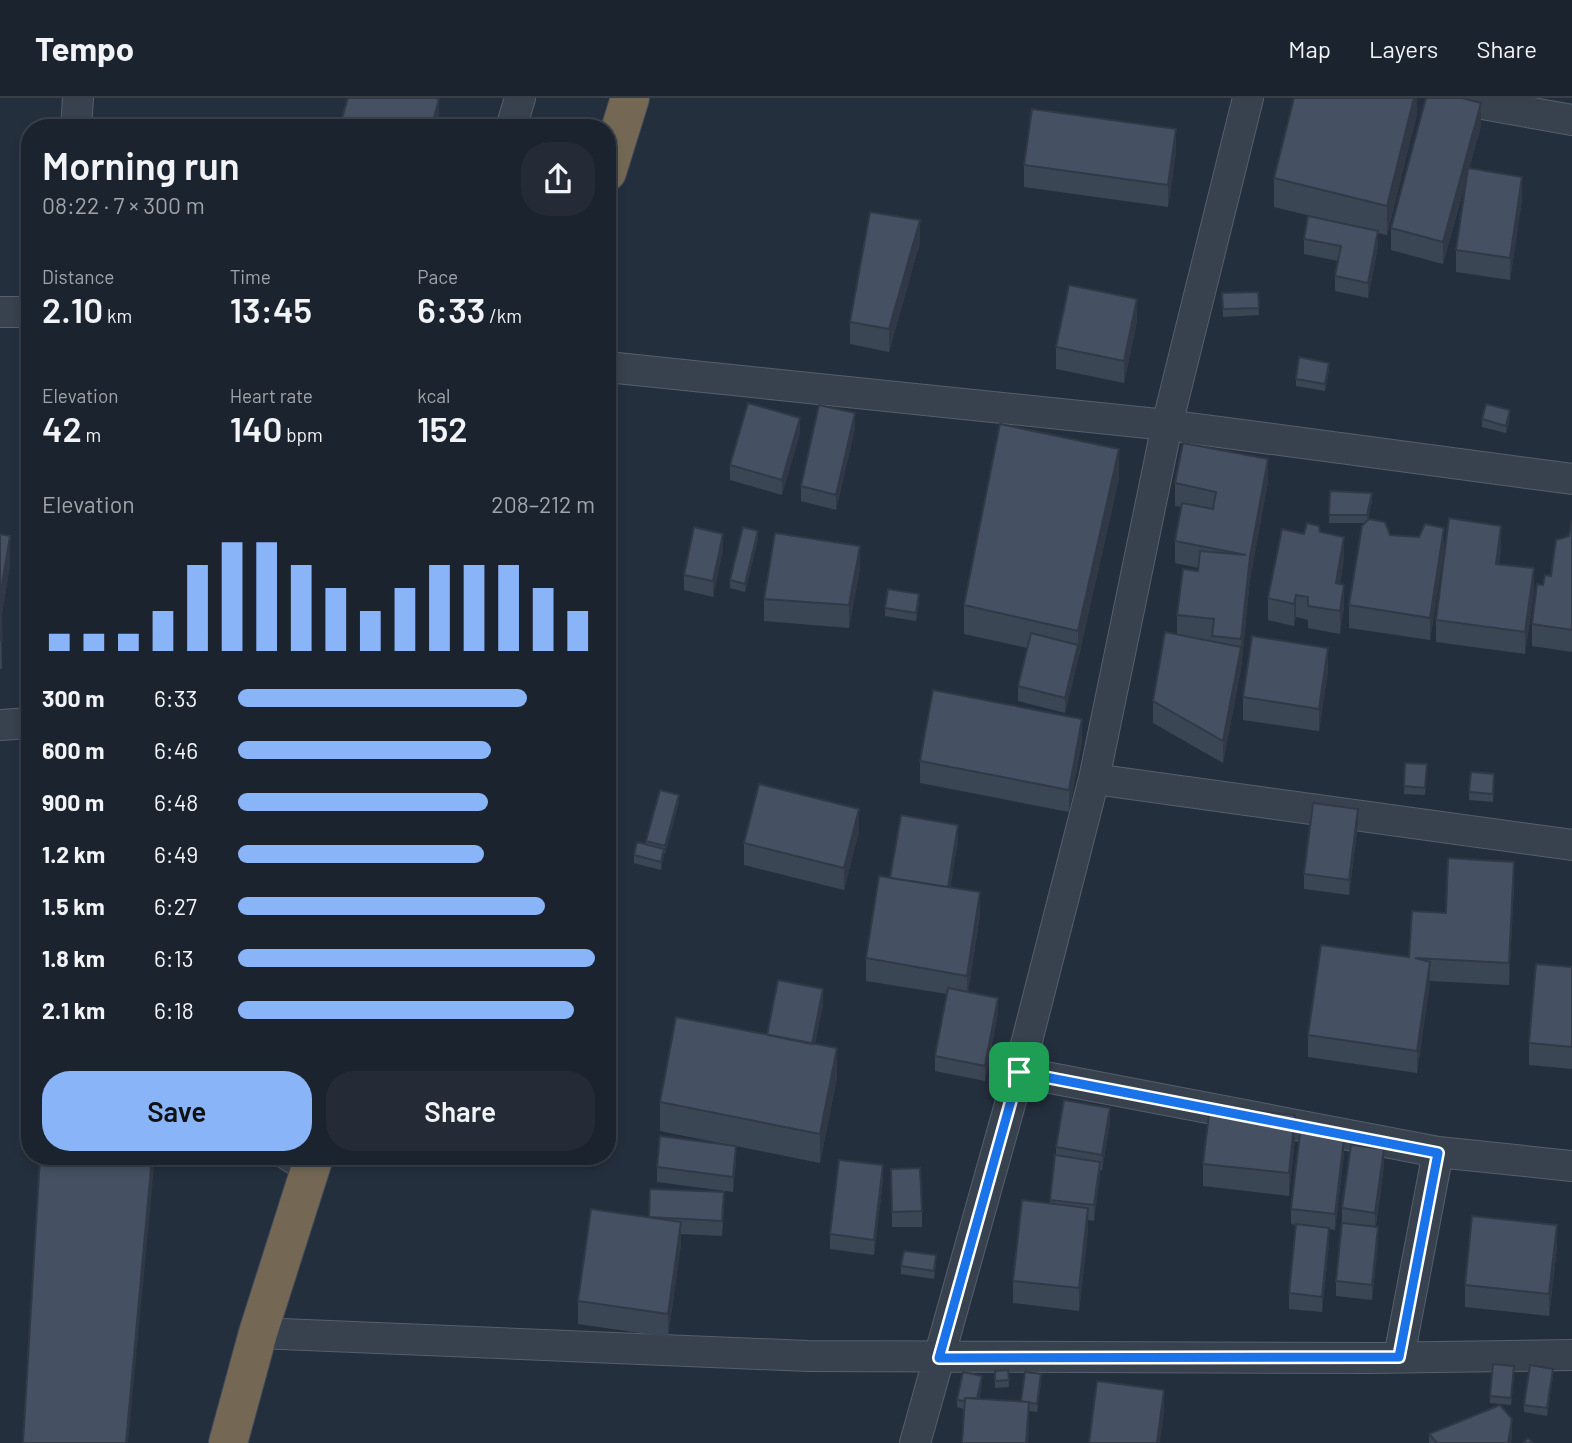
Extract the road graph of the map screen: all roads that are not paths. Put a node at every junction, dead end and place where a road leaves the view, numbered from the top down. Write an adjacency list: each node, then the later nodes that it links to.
1 (78, 98): 6 (street)
2 (520, 98): 7 (street)
3 (630, 98): 9 (highway)
4 (1248, 98): 13 (street)
5 (1449, 98): 8 (street)
6 (77, 119)
7 (514, 119)
8 (1572, 120)
9 (616, 143)
10 (0, 312): 11 (street)
11 (21, 312)
12 (616, 368): 13 (street)
13 (1167, 425): 14 (street); 17 (street)
14 (1572, 480)
15 (21, 724): 16 (street)
16 (0, 725)
17 (1094, 779): 18 (street); 19 (street)
18 (1572, 845)
19 (1019, 1072): 20 (street); 26 (street)
20 (1438, 1153): 22 (street); 25 (street)
21 (300, 1165): 23 (highway)
22 (1572, 1166)
23 (258, 1333): 26 (street); 27 (highway)
24 (1572, 1355): 25 (street)
25 (1399, 1357): 26 (street)
26 (939, 1358): 28 (street)
27 (228, 1443)
28 (915, 1443)

